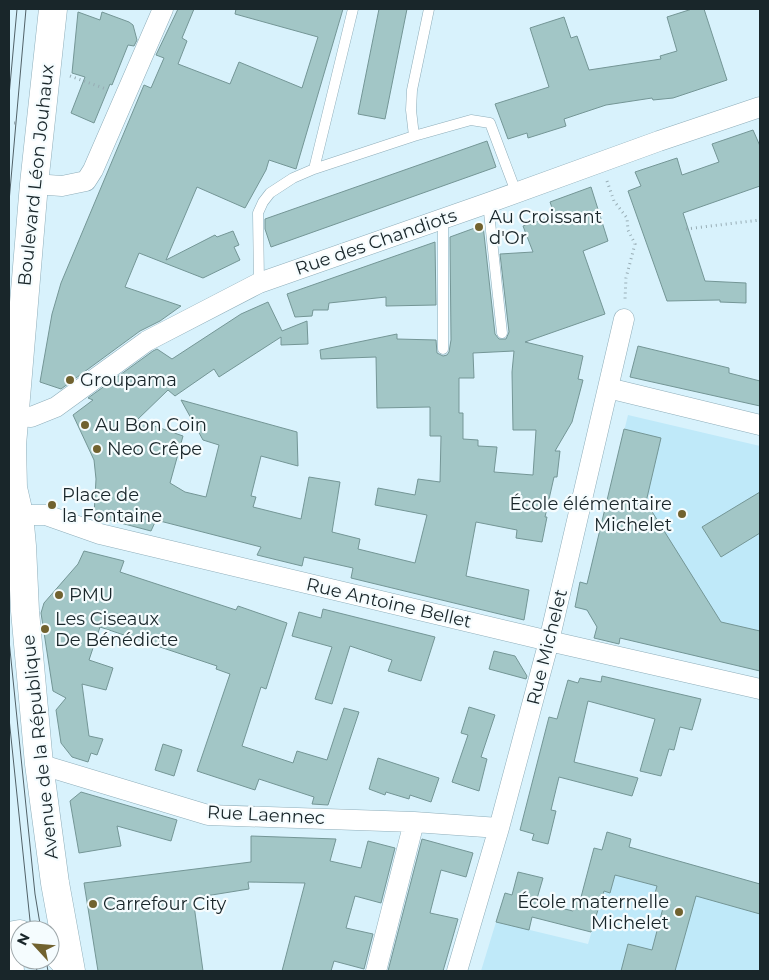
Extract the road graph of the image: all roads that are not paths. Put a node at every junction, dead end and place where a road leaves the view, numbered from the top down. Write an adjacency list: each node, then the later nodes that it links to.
1 (53, 9): 8 (main road, Boulevard Léon Jouhaux)
2 (163, 9): 8 (street)
3 (353, 9): 7 (lane)
4 (429, 9): 6 (lane)
5 (760, 107): 9 (street, Rue des Chandiots)
6 (414, 136): 7 (lane); 9 (lane)
7 (314, 170): 12 (lane)
8 (34, 184): 17 (main road, Boulevard Léon Jouhaux)
9 (516, 192): 10 (street, Rue des Chandiots)
10 (488, 203): 11 (street, Rue des Chandiots); 14 (lane)
11 (443, 218): 12 (street, Rue des Chandiots); 15 (lane)
12 (259, 283): 17 (street, Rue des Chandiots)
13 (624, 319): 16 (street, Rue Michelet)
14 (502, 333)
15 (443, 349)
16 (608, 388): 18 (street); 20 (street, Rue Michelet)
17 (20, 410): 19 (main road)
18 (760, 425)
19 (14, 514): 20 (street, Rue Antoine Bellet); 22 (main road, Avenue de la République)
20 (549, 641): 21 (street, Rue Antoine Bellet); 24 (street, Rue Michelet)
21 (760, 688)
22 (39, 764): 23 (street, Rue Laennec); 25 (main road, Avenue de la République)
23 (414, 822): 24 (street, Rue Laennec); 31 (street)
24 (499, 828): 32 (street, Rue Michelet)
25 (55, 883): 26 (main road, Avenue de la République); 30 (main road, Avenue de la République)
26 (47, 920)
27 (9, 958): 29 (main road)
28 (60, 962): 30 (street)
29 (10, 971)
30 (70, 971)
31 (376, 971)
32 (458, 971)

